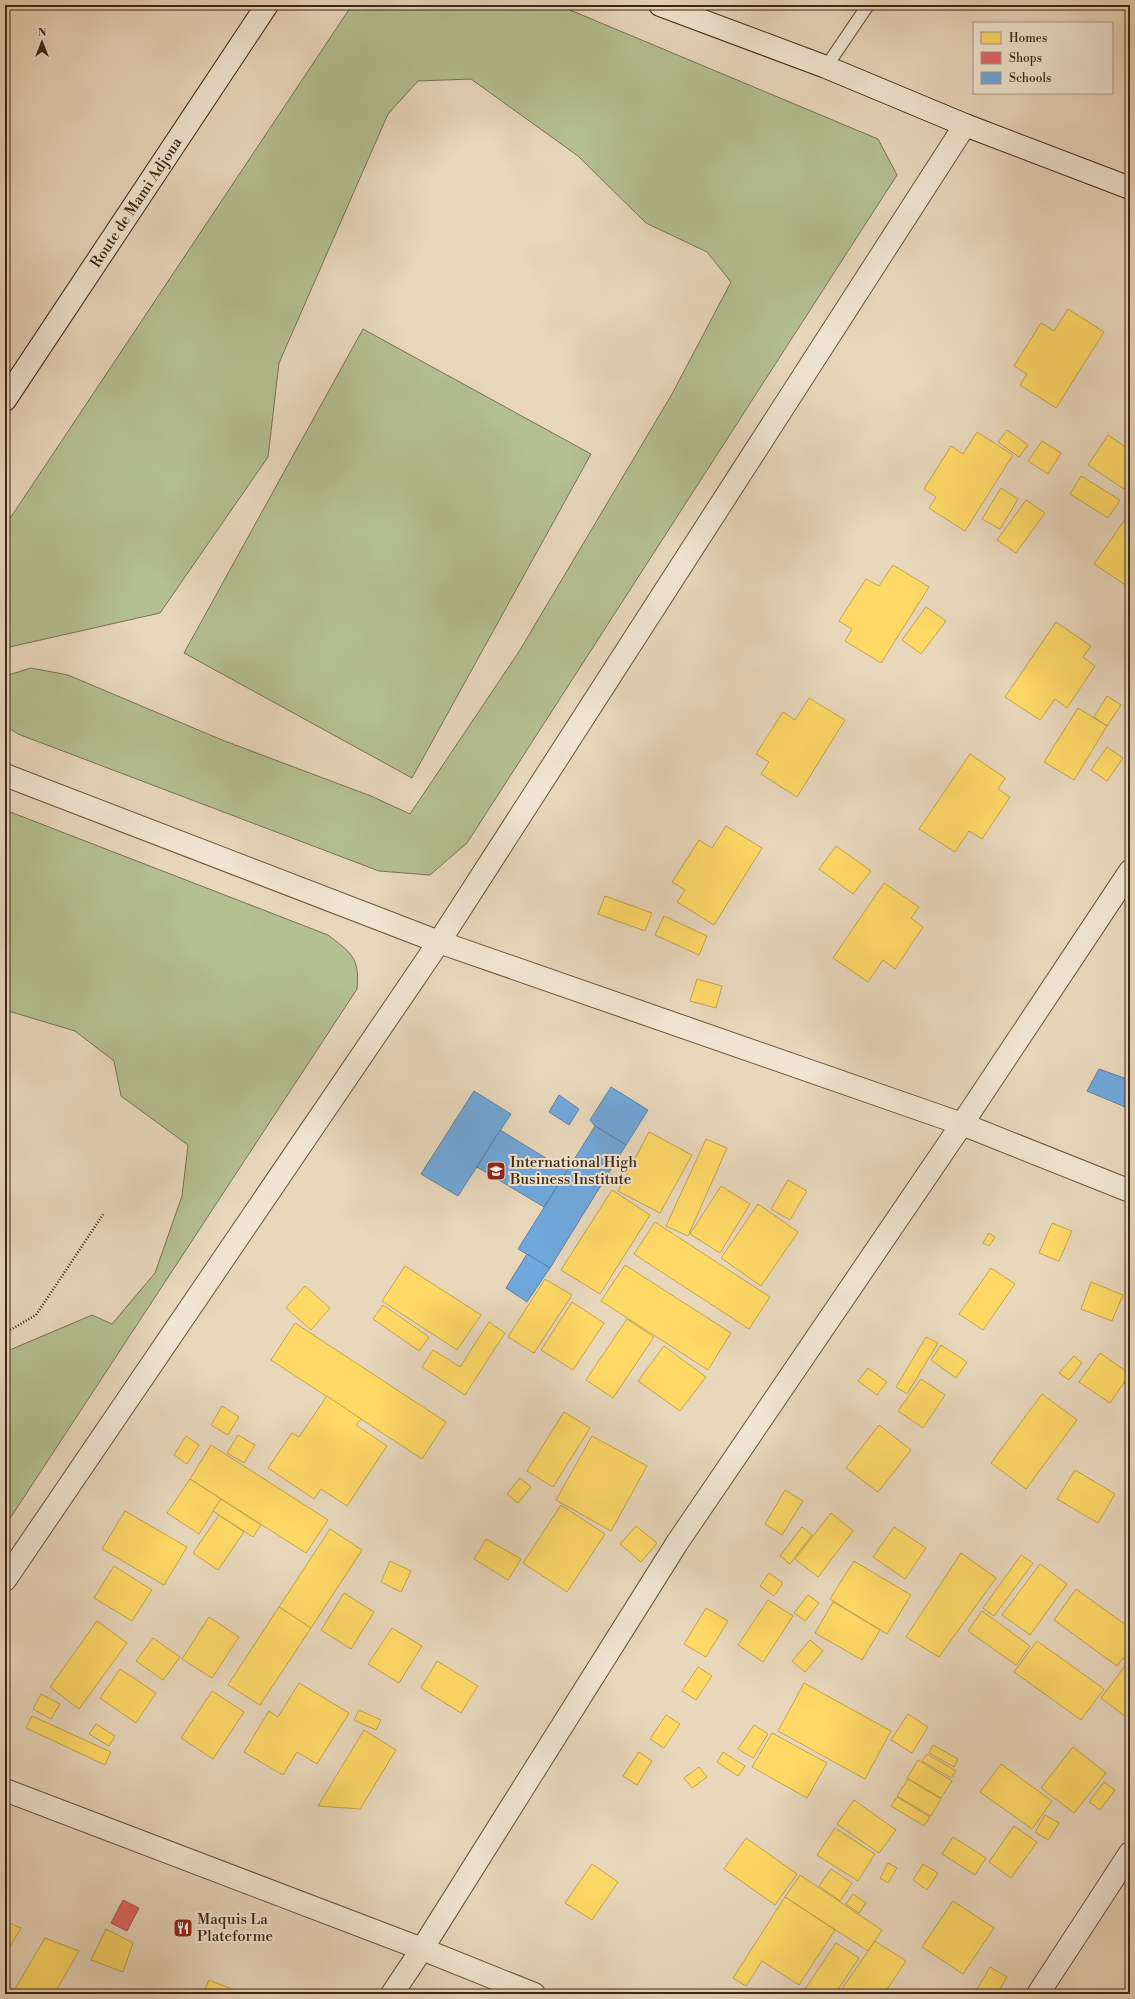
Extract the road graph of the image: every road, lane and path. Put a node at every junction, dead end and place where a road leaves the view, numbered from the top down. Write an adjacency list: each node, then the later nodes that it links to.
1 (267, 5): 7 (street, Route de Mami Adjoua)
2 (660, 5): 4 (street)
3 (868, 5): 4 (lane)
4 (826, 67): 5 (street)
5 (965, 125): 6 (street); 10 (street)
6 (1130, 188)
7 (5, 400)
8 (5, 775): 10 (street)
9 (1130, 871): 11 (street)
10 (439, 942): 11 (street); 15 (street)
11 (962, 1124): 12 (street); 18 (street)
12 (1130, 1191)
13 (104, 1213): 14 (path)
14 (5, 1334)
15 (5, 1580)
16 (5, 1790): 18 (street)
17 (1130, 1853): 21 (street)
18 (422, 1949): 19 (street); 20 (street)
19 (392, 1994)
20 (534, 1994)
21 (1038, 1994)

